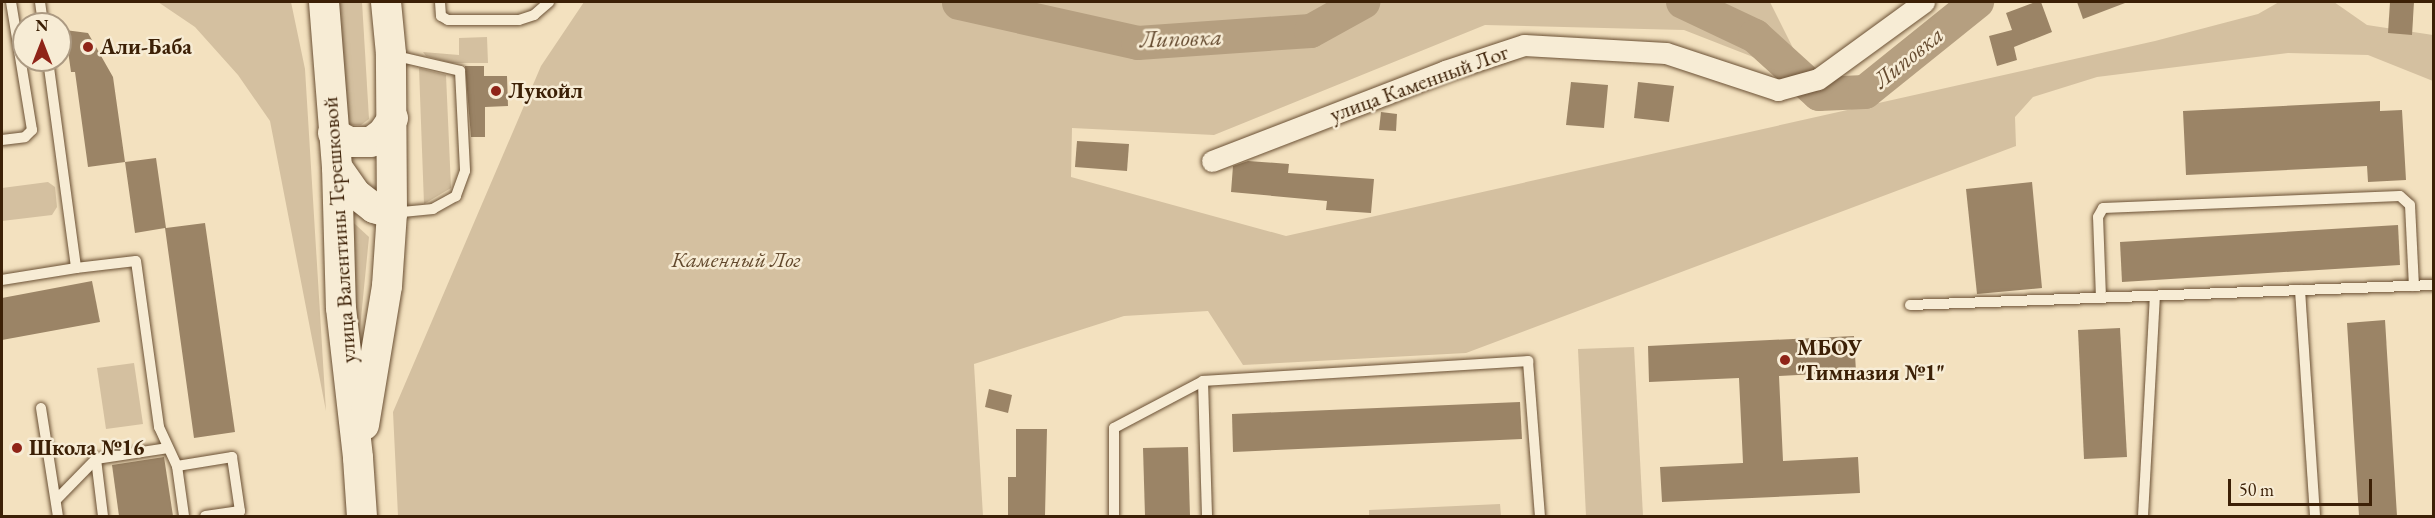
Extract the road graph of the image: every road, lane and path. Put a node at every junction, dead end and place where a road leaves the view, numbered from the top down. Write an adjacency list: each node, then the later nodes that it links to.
1 (11, 2): 11 (lane)
2 (386, 2): 7 (main road, улица Валентины Терешковой)
3 (440, 2): 4 (lane)
4 (549, 2)
5 (1924, 2): 12 (street, улица Каменный Лог)
6 (322, 5): 10 (main road, улица Валентины Терешковой)
7 (391, 54): 9 (main road, улица Валентины Терешковой); 14 (lane)
8 (50, 72): 15 (lane)
9 (393, 118): 10 (main road); 14 (main road, улица Валентины Терешковой)
10 (333, 133): 13 (main road, улица Валентины Терешковой)
11 (2, 140)
12 (1212, 161)
13 (337, 167): 14 (main road); 28 (main road, улица Валентины Терешковой)
14 (392, 213): 28 (main road, улица Валентины Терешковой)
15 (76, 268): 16 (lane); 25 (lane)
16 (2, 280)
17 (2433, 285): 18 (lane)
18 (2414, 286): 19 (lane); 21 (lane)
19 (2300, 290): 20 (lane); 40 (lane)
20 (2155, 296): 21 (lane); 39 (lane)
21 (2101, 298): 22 (lane)
22 (1910, 305)
23 (1203, 381): 36 (lane); 37 (lane); 38 (lane)
24 (41, 408): 29 (lane)
25 (168, 448): 26 (lane); 27 (lane)
26 (96, 459): 29 (lane); 32 (lane)
27 (177, 466): 30 (lane); 33 (lane)
28 (359, 468): 35 (main road, улица Валентины Терешковой)
29 (56, 500): 31 (lane)
30 (240, 514): 34 (lane)
31 (58, 516)
32 (104, 516)
33 (184, 516)
34 (205, 516)
35 (362, 516)
36 (1114, 516)
37 (1207, 516)
38 (1540, 516)
39 (2143, 516)
40 (2315, 516)

